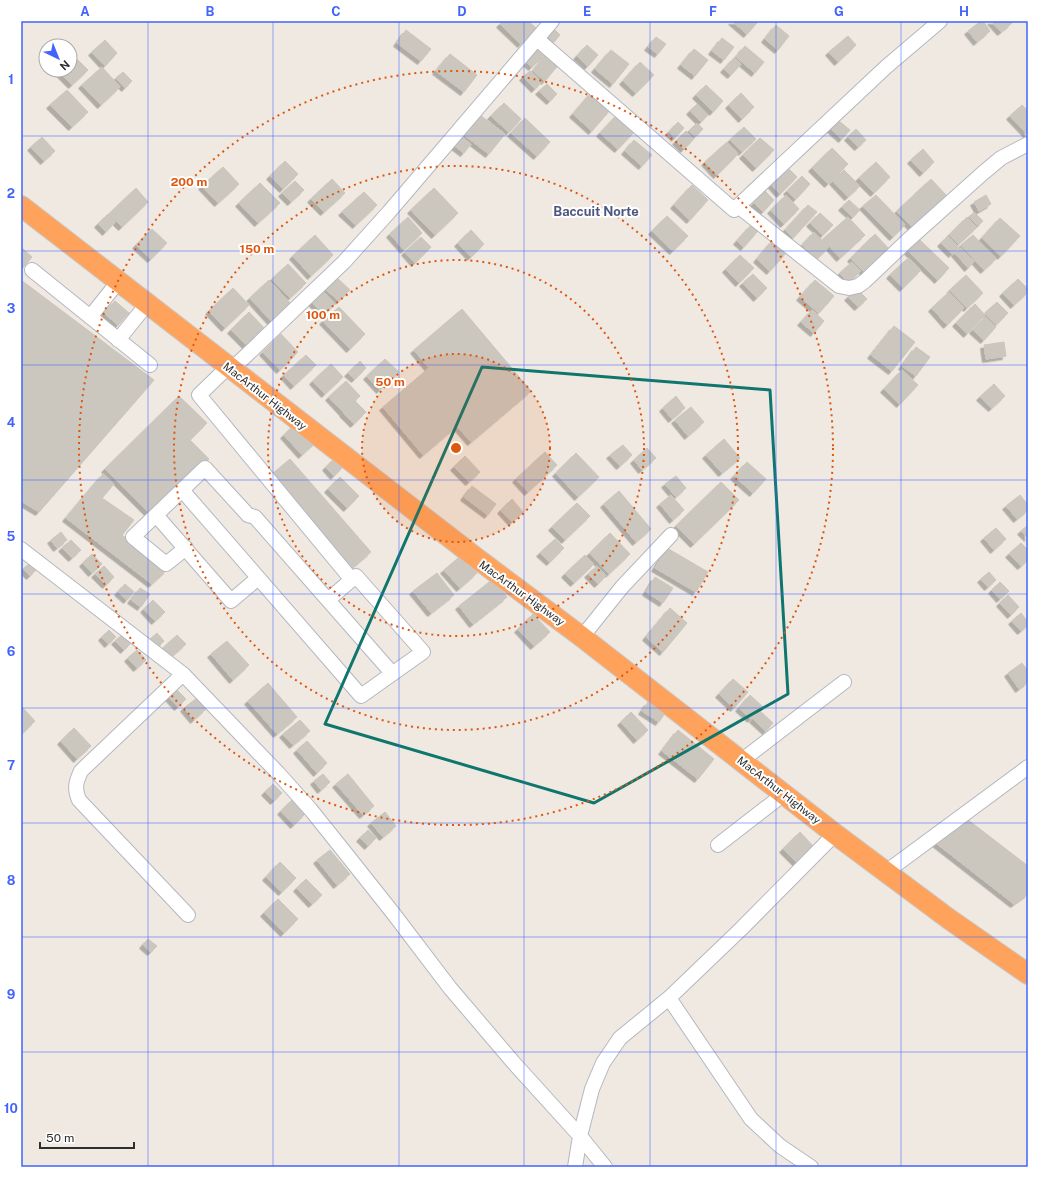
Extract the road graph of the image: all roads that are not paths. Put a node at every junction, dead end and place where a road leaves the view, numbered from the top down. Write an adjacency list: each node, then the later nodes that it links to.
1 (552, 21): 3 (street)
2 (940, 21): 6 (street)
3 (537, 39): 6 (street); 13 (street)
4 (1028, 144): 6 (street)
5 (21, 206): 8 (highway, MacArthur Highway)
6 (738, 206)
7 (32, 270): 10 (street)
8 (118, 282): 9 (highway, MacArthur Highway); 10 (street)
9 (147, 304): 11 (street); 13 (highway, MacArthur Highway)
10 (90, 317): 11 (street)
11 (118, 340): 12 (street)
12 (150, 365)
13 (229, 368): 20 (street); 22 (highway, MacArthur Highway)
14 (182, 490): 15 (street); 19 (street); 21 (street)
15 (156, 514): 18 (street); 18 (street)
16 (671, 535): 22 (street)
17 (21, 548): 23 (street)
18 (186, 548): 19 (street)
19 (258, 578): 24 (street)
20 (352, 580): 21 (street); 24 (street)
21 (328, 600): 24 (street)
22 (582, 637): 26 (highway, MacArthur Highway)
23 (183, 674): 32 (street); 35 (street)
24 (392, 674)
25 (844, 682): 26 (street)
26 (741, 761): 28 (highway, MacArthur Highway)
27 (1028, 767): 31 (street)
28 (784, 794): 29 (highway, MacArthur Highway); 30 (street)
29 (835, 834): 31 (highway, MacArthur Highway); 34 (street)
30 (718, 845)
31 (886, 872): 33 (highway, MacArthur Highway)
32 (188, 915)
33 (1028, 974)
34 (669, 998): 35 (street); 38 (street)
35 (580, 1136): 36 (street); 37 (street)
36 (575, 1167)
37 (604, 1167)
38 (811, 1167)

